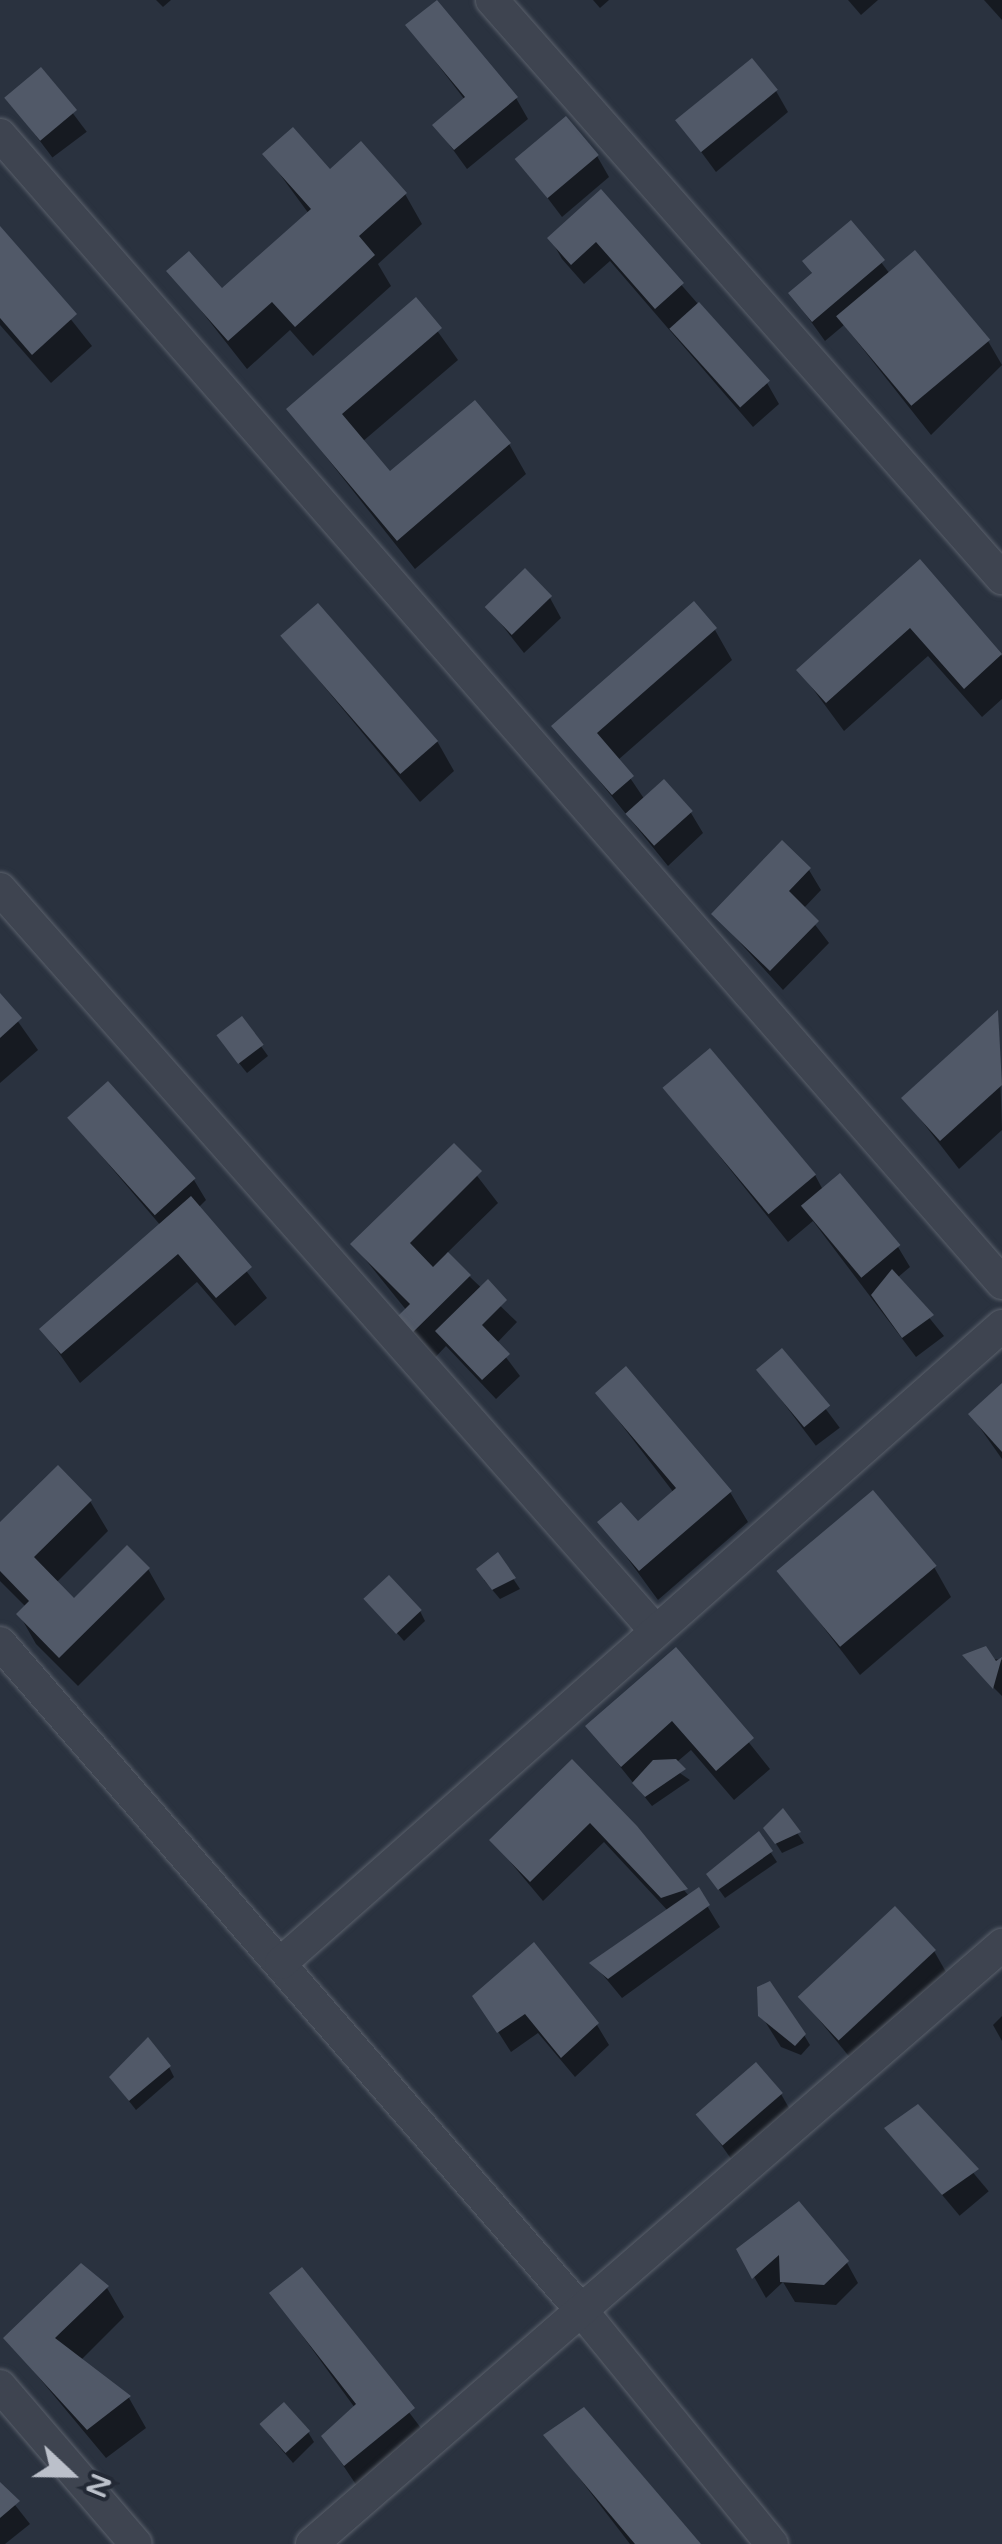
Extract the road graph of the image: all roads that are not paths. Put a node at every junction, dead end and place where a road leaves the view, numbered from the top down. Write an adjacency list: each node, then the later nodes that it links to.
1 (492, 0): 3 (street)
2 (0, 135): 5 (street)
3 (1002, 578)
4 (0, 889): 7 (street)
5 (1002, 1283)
6 (1002, 1326): 7 (street)
7 (654, 1629): 10 (street)
8 (0, 1643): 10 (street)
9 (1002, 1946): 11 (street)
10 (281, 1963): 11 (street)
11 (581, 2310): 14 (street); 15 (street)
12 (0, 2386): 13 (street)
13 (136, 2544)
14 (312, 2544)
15 (772, 2544)

